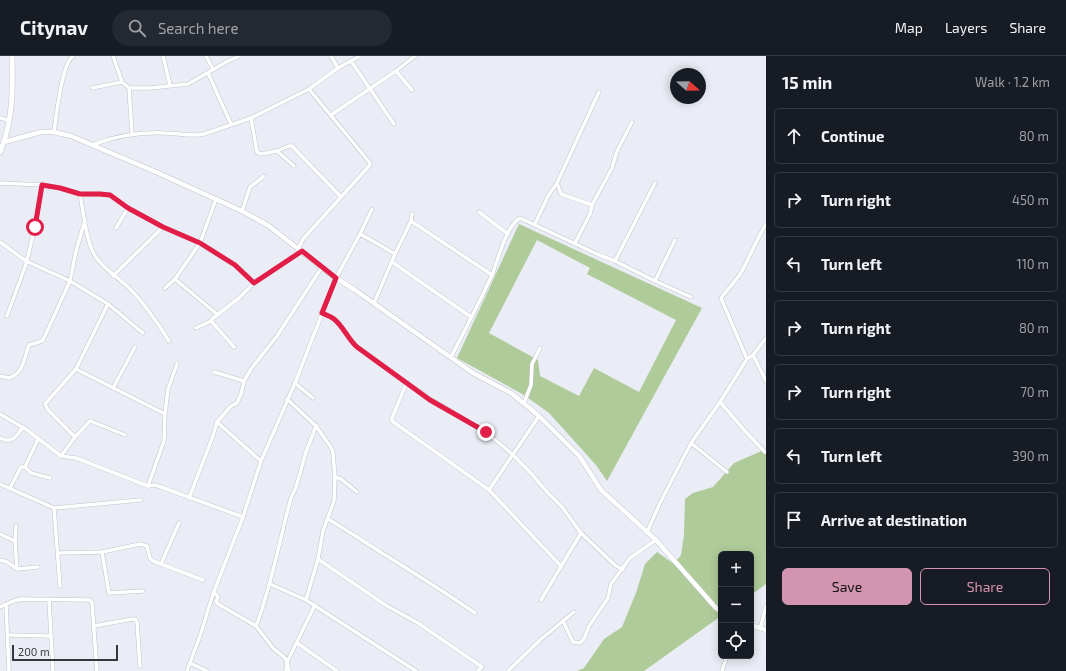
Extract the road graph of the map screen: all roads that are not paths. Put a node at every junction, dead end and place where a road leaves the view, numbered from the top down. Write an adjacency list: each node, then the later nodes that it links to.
1 (12, 56): 26 (main road)
2 (74, 56): 30 (street)
3 (113, 56): 15 (street)
4 (163, 56): 16 (street)
5 (206, 56): 12 (street)
6 (240, 56): 12 (street)
7 (331, 56): 11 (street)
8 (360, 56): 10 (street)
9 (415, 56): 13 (street)
10 (351, 61): 11 (street); 19 (street)
11 (338, 68): 20 (street)
12 (213, 69): 14 (street)
13 (396, 71): 19 (street); 21 (street)
14 (208, 73): 16 (street); 28 (street)
15 (122, 82): 17 (street); 18 (street)
16 (170, 85): 18 (street)
17 (92, 88)
18 (129, 88): 31 (street)
19 (370, 88): 23 (street); 29 (street)
20 (309, 89): 23 (street); 25 (street)
21 (412, 90)
22 (599, 92): 39 (street)
23 (331, 115): 43 (street)
24 (0, 118): 26 (street)
25 (251, 118): 28 (street); 34 (street)
26 (8, 120): 32 (main road)
27 (632, 122): 45 (street)
28 (231, 124): 31 (street)
29 (394, 124)
30 (54, 132): 32 (street); 33 (street)
31 (132, 134): 33 (street)
32 (4, 142): 35 (main road)
33 (92, 145): 44 (street)
34 (277, 151): 36 (street); 43 (street)
35 (0, 152)
36 (294, 166)
37 (264, 176): 48 (street)
38 (0, 183): 41 (street)
39 (558, 183): 45 (street); 53 (street)
40 (655, 183): 65 (street)
41 (42, 185): 42 (street); 66 (street)
42 (80, 194): 46 (street); 51 (street)
43 (341, 197): 63 (street)
44 (216, 199): 48 (street); 61 (street)
45 (592, 205): 62 (street)
46 (128, 208): 55 (street); 56 (street)
47 (372, 209): 57 (street)
48 (242, 211): 63 (street)
49 (479, 212): 58 (street)
50 (412, 214): 52 (street)
51 (85, 220): 70 (street); 73 (street)
52 (411, 221): 64 (street); 69 (street)
53 (535, 224): 58 (street); 62 (street)
54 (766, 224): 94 (street)
55 (163, 227): 61 (street); 70 (street)
56 (116, 228)
57 (360, 234): 64 (street); 71 (street)
58 (508, 234): 69 (street)
59 (675, 240): 74 (street)
60 (0, 242): 66 (street)
61 (200, 243): 72 (street); 75 (street)
62 (575, 243): 65 (street)
63 (300, 250): 68 (street); 75 (street)
64 (395, 254): 67 (street)
65 (615, 260): 74 (street)
66 (26, 261): 73 (street); 82 (street)
67 (392, 262): 78 (street); 83 (street)
68 (322, 267): 71 (street); 99 (street)
69 (492, 275): 83 (street)
70 (113, 276): 87 (street)
71 (336, 278): 78 (street); 80 (street)
72 (175, 279): 76 (street); 81 (street)
73 (70, 281): 79 (street); 98 (street)
74 (655, 281): 77 (street)
75 (254, 283): 81 (street)
76 (165, 288)
77 (691, 297)
78 (374, 303): 93 (street)
79 (108, 304): 86 (street); 96 (street)
80 (322, 313): 101 (street); 102 (street)
81 (218, 315): 84 (street)
82 (7, 316)
83 (471, 317): 93 (street)
84 (211, 321): 85 (street); 90 (street)
85 (196, 328)
86 (143, 333)
87 (169, 341)
88 (765, 341): 92 (street)
89 (135, 347): 103 (street)
90 (234, 347)
91 (540, 348): 107 (street)
92 (753, 355): 94 (street); 100 (street)
93 (451, 358): 107 (street)
94 (747, 359): 106 (street)
95 (177, 364): 109 (street)
96 (76, 369): 103 (street); 115 (street)
97 (214, 372): 99 (street)
98 (0, 376)
99 (244, 381): 111 (street)
100 (766, 381)
101 (407, 382): 120 (street); 130 (street)
102 (295, 383): 104 (street); 105 (street)
103 (114, 388): 109 (street)
104 (313, 398)
105 (287, 399): 112 (street); 122 (street)
106 (720, 402): 118 (street); 119 (street)
107 (524, 403): 110 (street)
108 (0, 414): 113 (street)
109 (165, 414): 128 (street)
110 (539, 416): 120 (street); 139 (street)
111 (217, 422): 122 (street); 132 (street)
112 (316, 426): 125 (street); 154 (street)
113 (23, 428): 116 (street); 117 (street)
114 (125, 434): 115 (street)
115 (75, 437): 121 (street)
116 (0, 438)
117 (38, 439): 121 (street); 123 (street)
118 (691, 443): 124 (street); 139 (street)
119 (765, 452)
120 (512, 454): 130 (street); 140 (street)
121 (60, 456): 128 (street)
122 (261, 461): 135 (street)
123 (25, 468): 126 (street); 129 (street)
124 (727, 472)
125 (334, 477): 131 (street); 136 (street)
126 (50, 478)
127 (0, 484): 129 (street)
128 (148, 486): 132 (street)
129 (10, 488): 134 (street)
130 (489, 490): 149 (street)
131 (358, 492)
132 (189, 498): 135 (street)
133 (141, 500): 134 (street)
134 (54, 508): 145 (street)
135 (243, 517): 157 (street)
136 (328, 519): 146 (street); 167 (street)
137 (179, 523): 148 (street)
138 (16, 526): 142 (street)
139 (647, 532): 143 (street)
140 (581, 533): 149 (street); 151 (street)
141 (0, 534): 142 (street)
142 (15, 541): 152 (street)
143 (657, 542): 151 (street); 165 (street)
144 (102, 552): 145 (street); 148 (street); 156 (street)
145 (59, 553): 155 (street)
146 (318, 559): 159 (street); 189 (street)
147 (0, 560): 152 (street)
148 (161, 564): 153 (street)
149 (561, 566): 160 (street)
150 (38, 567): 152 (street)
151 (623, 568): 168 (street)
152 (17, 569)
153 (203, 580)
154 (270, 584): 159 (street); 170 (street)
155 (60, 586)
156 (143, 591)
157 (213, 594): 170 (street); 179 (street)
158 (48, 600): 161 (street); 169 (street); 175 (street)
159 (306, 600): 162 (street)
160 (541, 600)
161 (6, 605): 164 (street); 174 (street)
162 (315, 605): 176 (street); 188 (street)
163 (766, 606): 172 (street)
164 (0, 607)
165 (718, 609)
166 (574, 612): 168 (street)
167 (475, 613)
168 (563, 621): 190 (street)
169 (94, 626): 180 (street); 183 (street)
170 (256, 626): 178 (street)
171 (754, 626): 172 (street)
172 (760, 629): 173 (street)
173 (766, 630)
174 (8, 635): 175 (street); 181 (street)
175 (50, 636): 182 (street)
176 (297, 643): 178 (street); 187 (street)
177 (726, 659): 191 (street)
178 (287, 662): 186 (street)
179 (190, 663): 184 (street); 185 (street)
180 (140, 666)
181 (9, 671)
182 (53, 671)
183 (97, 671)
184 (187, 671)
185 (208, 671)
186 (287, 671)
187 (336, 671)
188 (416, 671)
189 (478, 671)
190 (508, 671)
191 (722, 671)

